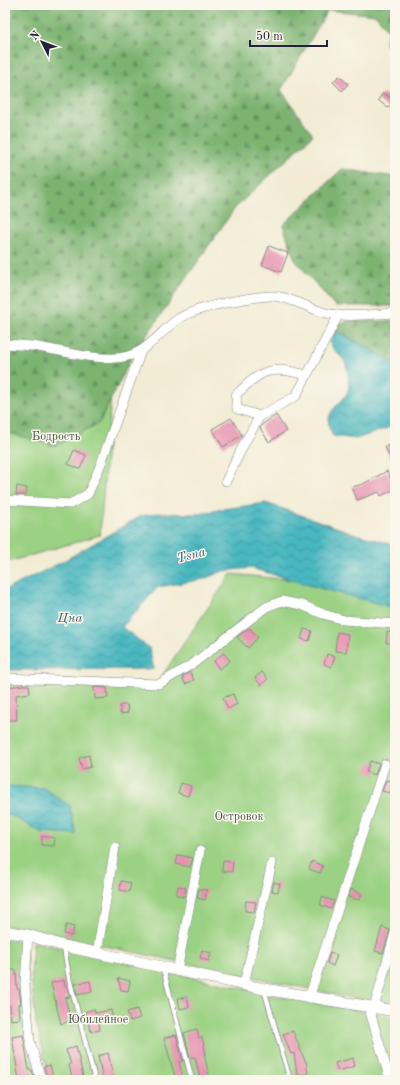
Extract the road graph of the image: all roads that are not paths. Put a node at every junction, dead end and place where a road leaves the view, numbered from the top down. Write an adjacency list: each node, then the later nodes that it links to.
1 (395, 314): 2 (street)
2 (338, 316): 4 (street); 5 (street)
3 (5, 344): 4 (street)
4 (141, 351): 8 (street)
5 (307, 376): 6 (street); 6 (street)
6 (260, 416): 7 (street)
7 (226, 482)
8 (5, 500)
9 (395, 624): 10 (street)
10 (5, 678)
11 (385, 764): 24 (street)
12 (115, 846): 19 (street)
13 (200, 851): 21 (street)
14 (272, 863): 22 (street)
15 (5, 931): 17 (street)
16 (395, 933): 25 (street)
17 (28, 935): 18 (street); 27 (street)
18 (64, 946): 19 (street); 28 (lane)
19 (97, 954): 20 (street)
20 (163, 968): 21 (street); 29 (lane)
21 (177, 971): 22 (street)
22 (244, 984): 23 (street)
23 (264, 989): 24 (street); 30 (lane)
24 (310, 998): 25 (street)
25 (372, 1008): 26 (street); 31 (street)
26 (395, 1011)
27 (41, 1080)
28 (95, 1080)
29 (192, 1080)
30 (290, 1080)
31 (390, 1080)

